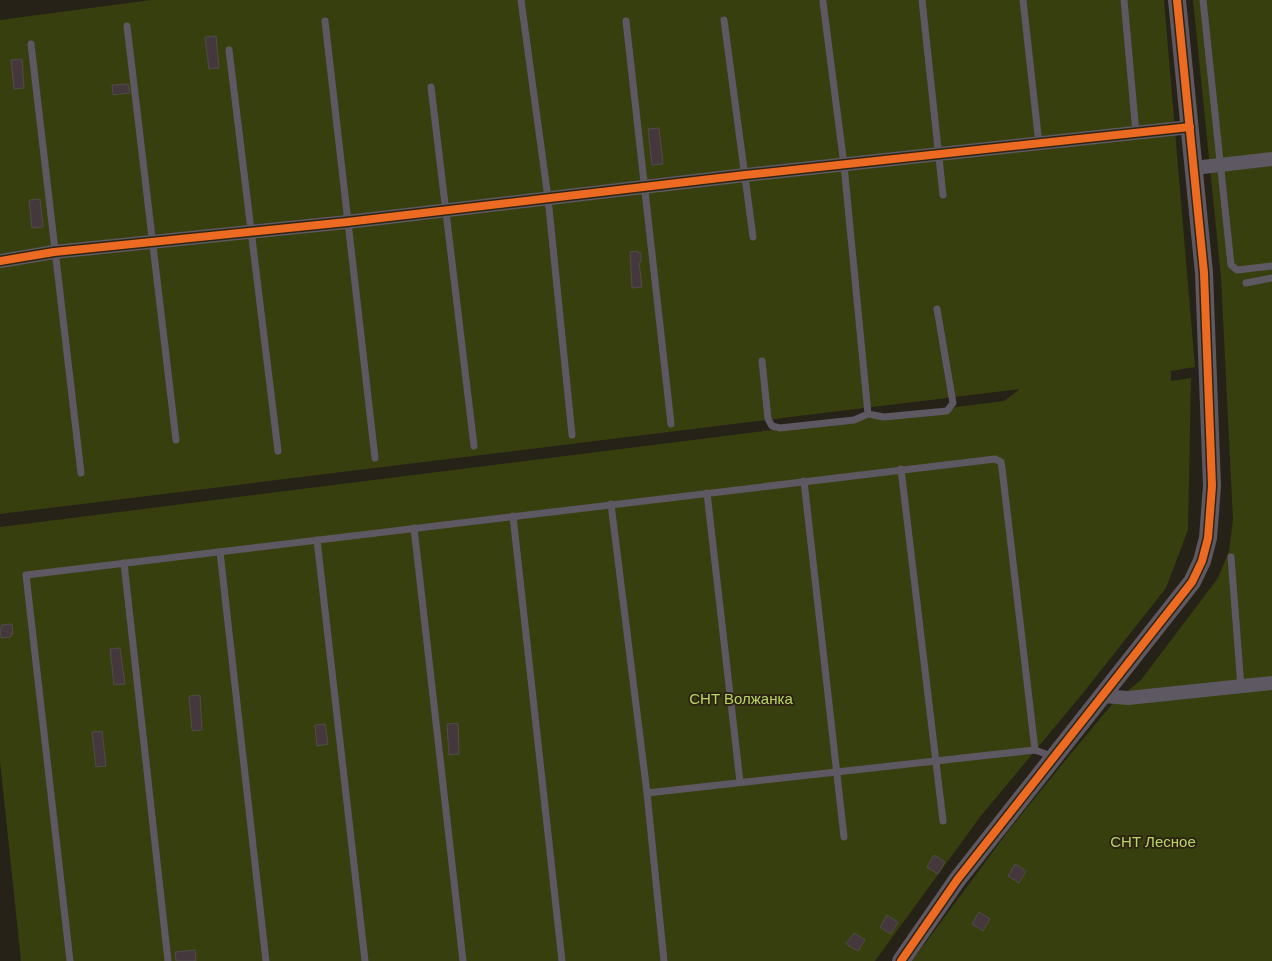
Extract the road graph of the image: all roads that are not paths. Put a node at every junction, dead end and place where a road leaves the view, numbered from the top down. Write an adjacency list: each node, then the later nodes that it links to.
1 (521, 0): 26 (lane)
2 (922, 0): 18 (lane)
3 (1023, 0): 17 (lane)
4 (1124, 0): 16 (lane)
5 (1177, 0): 15 (street)
6 (1203, 0): 21 (lane)
7 (823, 2): 20 (lane)
8 (724, 20): 23 (lane)
9 (325, 21): 28 (lane)
10 (626, 21): 24 (lane)
11 (128, 26): 31 (lane)
12 (31, 44): 32 (lane)
13 (229, 50): 29 (lane)
14 (432, 87): 27 (lane)
15 (1190, 127): 16 (street); 22 (street)
16 (1136, 133): 17 (street)
17 (1040, 144): 18 (street)
18 (940, 154): 20 (street); 25 (lane)
19 (1272, 159): 21 (street)
20 (844, 165): 23 (street); 39 (lane)
21 (1220, 165): 22 (street); 34 (lane)
22 (1194, 168): 59 (street)
23 (746, 174): 24 (street); 30 (lane)
24 (645, 187): 26 (street); 40 (lane)
25 (943, 195)
26 (548, 198): 27 (street); 41 (lane)
27 (446, 210): 28 (street); 43 (lane)
28 (347, 222): 29 (street); 45 (lane)
29 (250, 232): 31 (street); 44 (lane)
30 (753, 237)
31 (152, 243): 32 (street); 42 (lane)
32 (54, 252): 33 (street); 47 (lane)
33 (0, 261)
34 (1272, 266)
35 (1272, 278): 36 (lane)
36 (1246, 282)
37 (937, 309): 39 (lane)
38 (762, 361): 39 (lane)
39 (868, 414)
40 (671, 424)
41 (572, 435)
42 (176, 440)
43 (474, 446)
44 (278, 451)
45 (375, 458)
46 (901, 469): 48 (lane); 60 (lane); 62 (lane)
47 (81, 473)
48 (804, 481): 49 (lane); 63 (lane)
49 (707, 493): 50 (lane); 64 (lane)
50 (611, 504): 51 (lane); 65 (lane)
51 (513, 516): 52 (lane); 73 (lane)
52 (414, 528): 53 (lane); 72 (lane)
53 (317, 540): 54 (lane); 71 (lane)
54 (220, 552): 56 (lane); 70 (lane)
55 (1231, 557): 58 (lane)
56 (124, 563): 68 (lane); 69 (lane)
57 (1272, 683): 58 (street)
58 (1241, 686): 59 (street)
59 (1104, 696): 61 (street)
60 (1035, 750): 61 (lane); 62 (lane)
61 (1054, 757): 75 (street)
62 (936, 761): 63 (lane); 66 (lane)
63 (838, 772): 64 (lane); 67 (lane)
64 (740, 782): 65 (lane)
65 (647, 793): 74 (lane)
66 (943, 821)
67 (844, 836)
68 (70, 961)
69 (168, 961)
70 (266, 961)
71 (365, 961)
72 (463, 961)
73 (562, 961)
74 (664, 961)
75 (901, 961)

